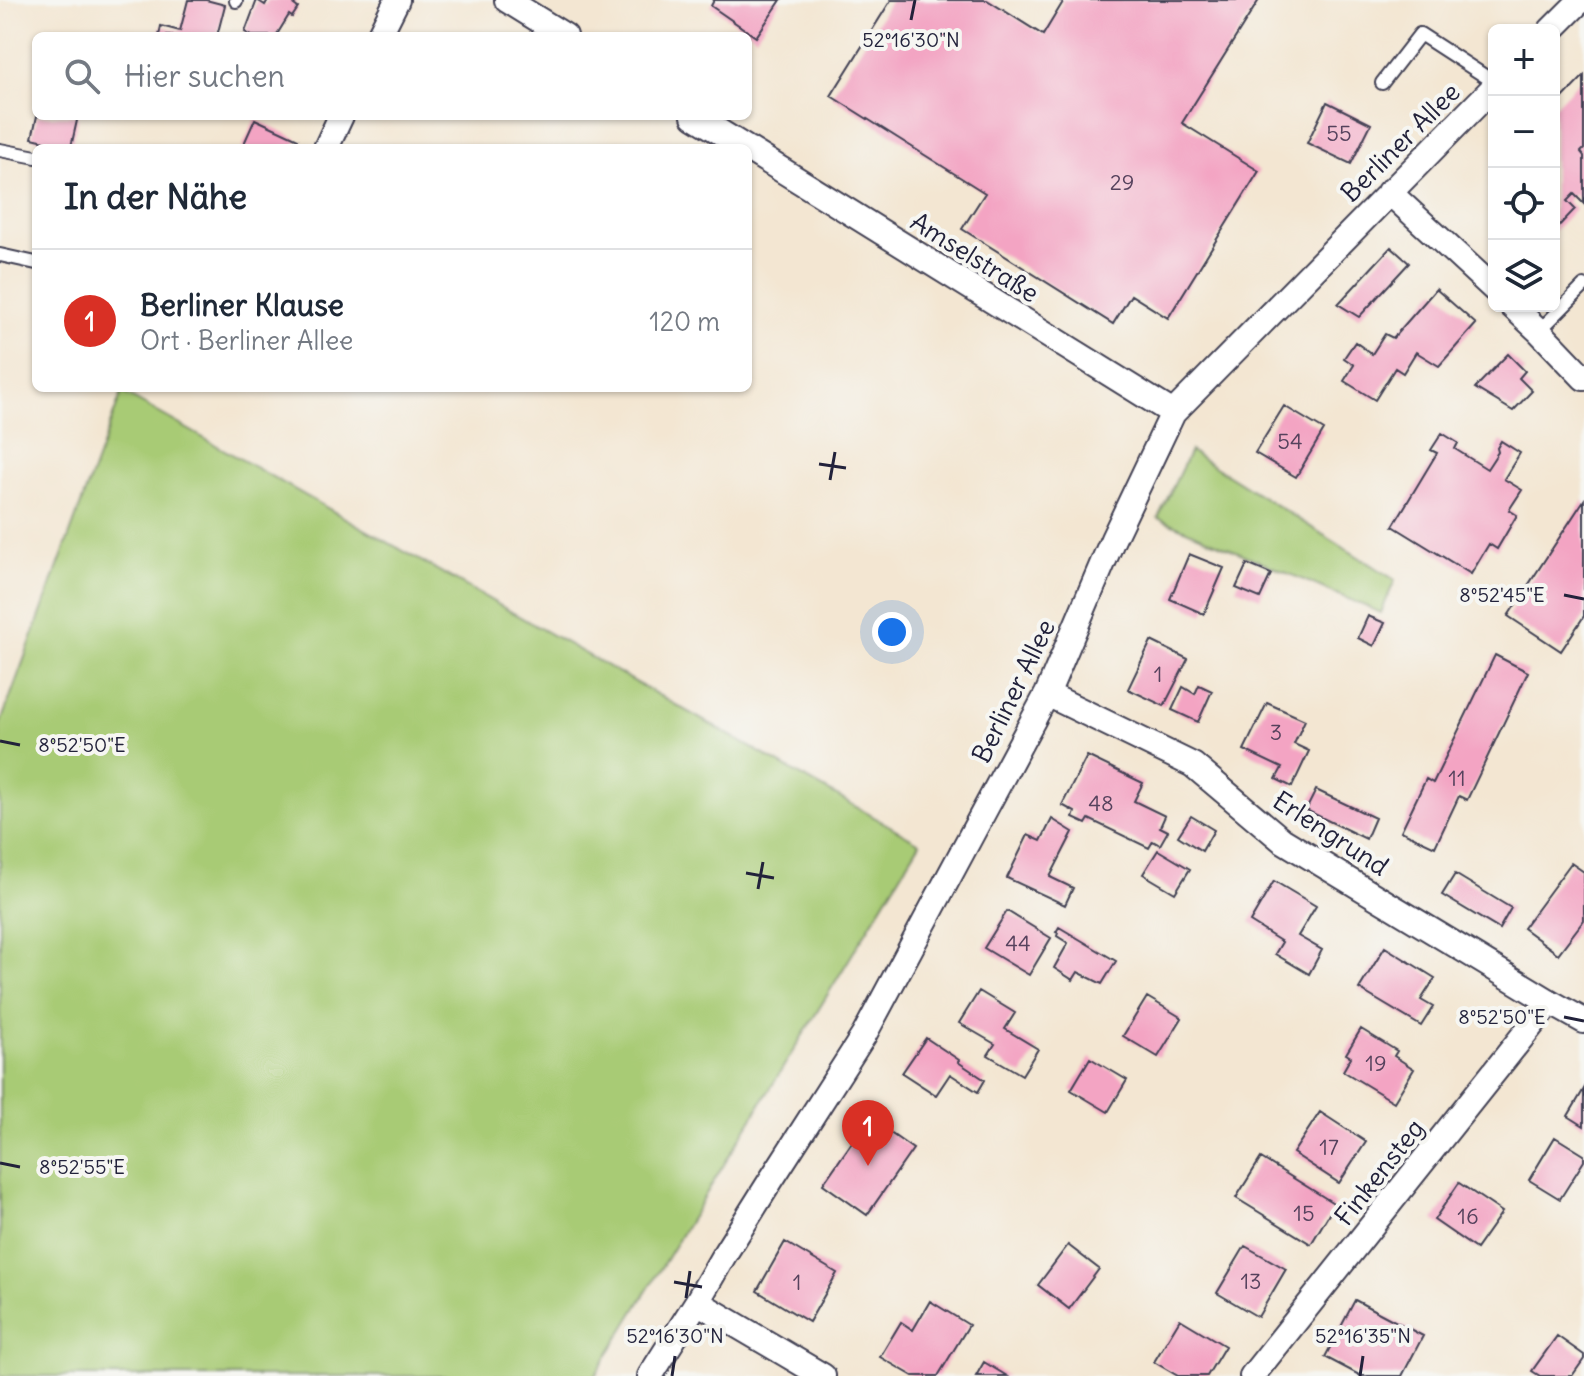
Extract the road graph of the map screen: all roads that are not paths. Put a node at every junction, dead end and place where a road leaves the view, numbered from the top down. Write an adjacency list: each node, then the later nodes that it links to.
1 (397, 0): 5 (street)
2 (507, 0): 6 (street)
3 (1581, 0): 4 (street)
4 (1557, 24)
5 (381, 32)
6 (559, 32)
7 (1488, 81): 8 (lane)
8 (1382, 83)
9 (1488, 91): 17 (street, Berliner Allee)
10 (339, 120): 12 (street)
11 (700, 120): 13 (street, Amselstraße)
12 (328, 144)
13 (739, 144)
14 (0, 150): 16 (lane)
15 (752, 152): 25 (street, Amselstraße)
16 (32, 156)
17 (1389, 192): 20 (street); 25 (street, Berliner Allee)
18 (0, 255): 19 (lane)
19 (32, 262)
20 (1488, 283)
21 (1584, 286): 23 (lane)
22 (1518, 312): 23 (street)
23 (1539, 331): 24 (street)
24 (1584, 378)
25 (1173, 413): 26 (street, Berliner Allee)
26 (1047, 694): 27 (street, Erlengrund); 29 (street, Berliner Allee)
27 (1550, 1002): 28 (street, Erlengrund); 32 (street, Finkensteg)
28 (1584, 1021)
29 (697, 1302): 30 (street, Berliner Allee); 31 (street)
30 (650, 1376)
31 (823, 1376)
32 (1252, 1376)

